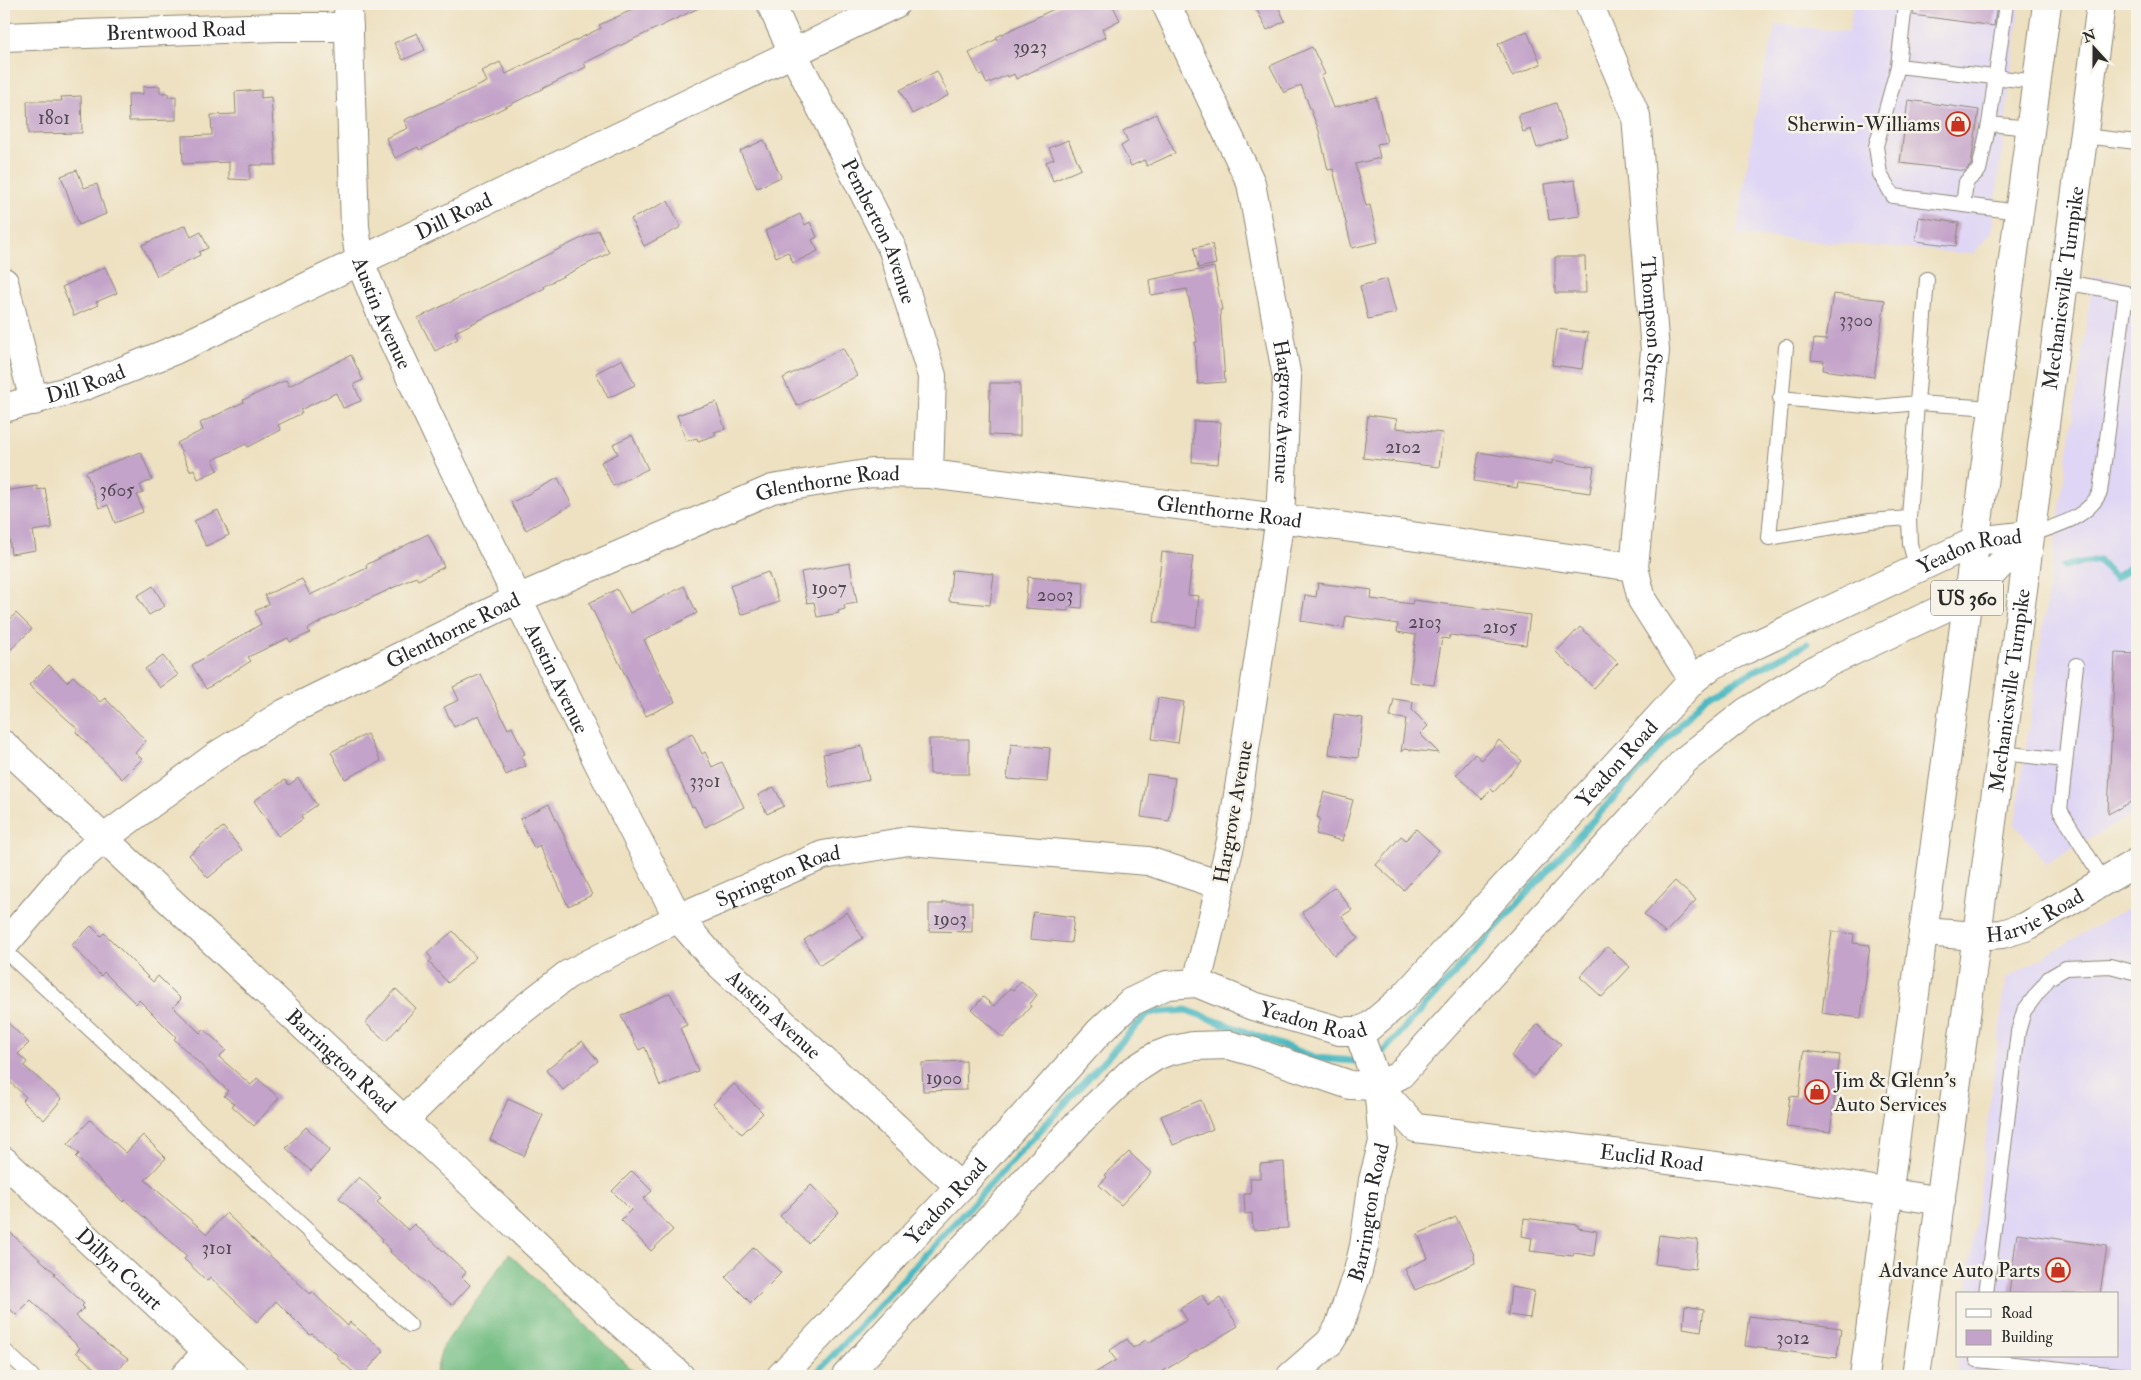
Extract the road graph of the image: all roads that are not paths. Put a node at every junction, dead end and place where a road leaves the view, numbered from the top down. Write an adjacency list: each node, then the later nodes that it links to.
1 (771, 4): 11 (main road, Pemberton Avenue)
2 (895, 4): 11 (main road, Dill Road)
3 (1166, 4): 33 (main road, Hargrove Avenue)
4 (1589, 4): 37 (main road, Thompson Street)
5 (1905, 4): 12 (lane)
6 (2006, 4): 13 (lane)
7 (2047, 4): 14 (main road, US 360)
8 (2101, 4): 17 (main road, Mechanicsville Turnpike / US 360)
9 (349, 15): 10 (main road, Brentwood Road); 21 (main road, Austin Avenue)
10 (4, 37)
11 (793, 52): 21 (main road, Dill Road); 32 (main road, Pemberton Avenue)
12 (1898, 66): 13 (lane); 19 (lane)
13 (1996, 77): 14 (lane); 15 (lane)
14 (2037, 82): 16 (main road, US 360)
15 (1989, 124): 16 (lane); 19 (lane)
16 (2030, 128): 20 (main road, US 360)
17 (2083, 136): 18 (lane); 24 (main road, Mechanicsville Turnpike / US 360)
18 (2137, 142)
19 (1962, 205): 20 (lane)
20 (2019, 212): 31 (main road, US 360)
21 (360, 262): 28 (main road, Dill Road); 40 (main road, Austin Avenue)
22 (1927, 279): 29 (lane)
23 (4, 282): 28 (main road)
24 (2064, 282): 25 (lane); 35 (main road, Mechanicsville Turnpike / US 360)
25 (2132, 293): 35 (lane)
26 (1786, 347): 27 (lane)
27 (1780, 398): 29 (lane); 34 (lane)
28 (34, 401): 30 (main road, Dill Road)
29 (1917, 403): 31 (lane); 34 (lane)
30 (4, 408)
31 (1993, 408): 36 (main road, US 360)
32 (929, 474): 33 (main road, Glenthorne Road); 40 (main road, Glenthorne Road)
33 (1280, 518): 37 (main road, Glenthorne Road); 49 (main road, Hargrove Avenue)
34 (1908, 518): 38 (lane)
35 (2030, 535): 36 (main road, Yeadon Road); 39 (main road, Yeadon Road); 44 (main road, Mechanicsville Turnpike / US 360)
36 (1976, 541): 38 (main road, Yeadon Road); 39 (main road, US 360)
37 (1634, 567): 42 (main road, Thompson Street)
38 (1917, 569): 42 (main road, Yeadon Road)
39 (1968, 597): 51 (main road, US 360); 58 (main road, Yeadon Road)
40 (517, 599): 46 (main road, Glenthorne Road); 50 (main road, Austin Avenue)
41 (2076, 665): 45 (lane)
42 (1693, 680): 57 (main road, Yeadon Road)
43 (4, 745): 46 (main road, Barrington Road)
44 (2002, 753): 45 (lane); 52 (main road, Mechanicsville Turnpike / US 360)
45 (2065, 760): 48 (lane)
46 (103, 839): 53 (main road, Glenthorne Road); 59 (main road, Barrington Road)
47 (2137, 862): 48 (main road, Harvie Road)
48 (2104, 882): 52 (main road, Harvie Road)
49 (1220, 884): 50 (main road, Springton Road); 56 (main road, Hargrove Avenue)
50 (678, 918): 59 (main road, Springton Road); 61 (main road, Austin Avenue)
51 (1923, 932): 52 (main road, Harvie Road); 62 (main road, US 360)
52 (1977, 936): 63 (main road, Mechanicsville Turnpike / US 360)
53 (4, 944)
54 (4, 950): 65 (lane)
55 (2137, 973): 64 (lane)
56 (1197, 983): 57 (main road, Yeadon Road); 61 (main road, Yeadon Road)
57 (1358, 1031): 58 (main road, Barrington Road)
58 (1378, 1086): 62 (main road, Euclid Road); 75 (main road, Yeadon Road); 76 (main road, Barrington Road)
59 (404, 1120): 73 (main road, Barrington Road)
60 (4, 1161): 67 (main road, Dillyn Court)
61 (960, 1187): 74 (main road, Yeadon Road)
62 (1889, 1192): 63 (main road, Euclid Road); 77 (main road, US 360)
63 (1941, 1201): 78 (main road, Mechanicsville Turnpike / US 360)
64 (1986, 1292)
65 (410, 1325)
66 (4, 1350): 70 (lane)
67 (207, 1352): 71 (main road); 72 (main road, Dillyn Court)
68 (1978, 1358): 79 (lane)
69 (2137, 1372): 80 (lane)
70 (32, 1376)
71 (185, 1376)
72 (234, 1376)
73 (680, 1376)
74 (781, 1376)
75 (846, 1376)
76 (1291, 1376)
77 (1864, 1376)
78 (1916, 1376)
79 (2128, 1376)
80 (2137, 1376)

